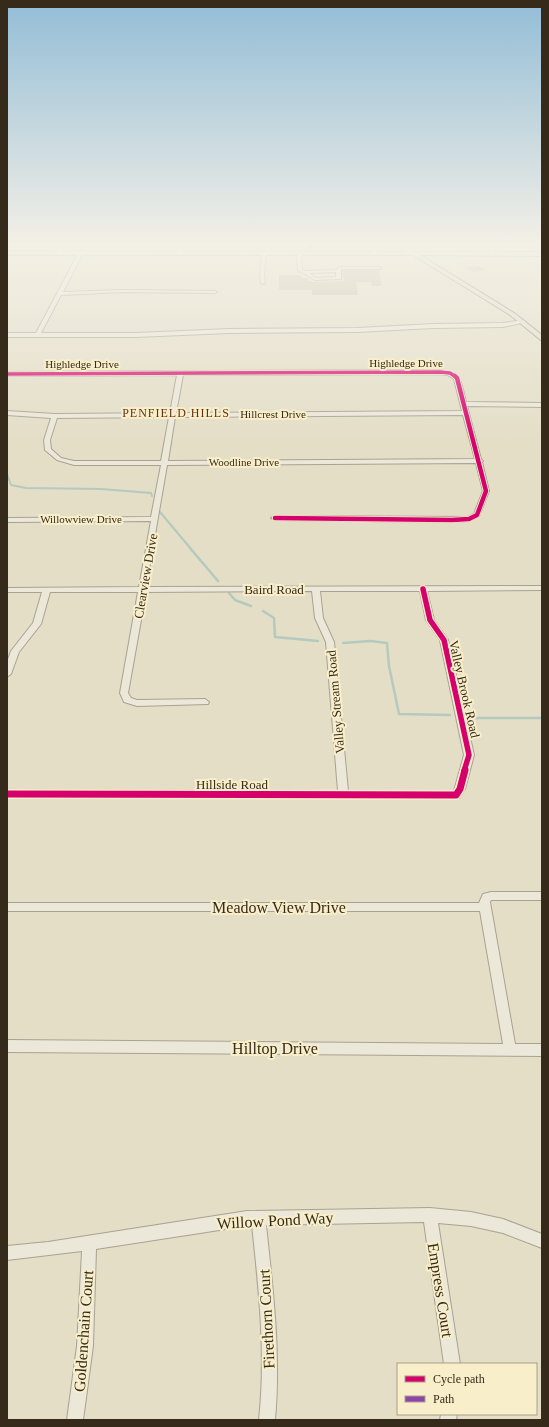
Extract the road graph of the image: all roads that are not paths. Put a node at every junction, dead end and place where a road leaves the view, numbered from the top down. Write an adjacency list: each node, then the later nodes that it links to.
1 (51, 311): 5 (street)
2 (504, 311): 3 (main road)
3 (523, 322): 5 (street); 6 (main road)
4 (7, 335): 5 (street)
5 (38, 335)
6 (542, 339)
7 (180, 373): 8 (street, Highledge Drive); 9 (street, Highledge Drive); 13 (street, Clearview Drive)
8 (7, 374)
9 (464, 404): 10 (street); 12 (street, Highledge Drive)
10 (542, 405)
11 (7, 413): 14 (street, Hillcrest Drive)
12 (467, 413): 13 (street, Hillcrest Drive); 15 (street, Highledge Drive)
13 (173, 415): 14 (street, Hillcrest Drive); 16 (street, Clearview Drive)
14 (55, 416): 16 (street, Woodline Drive)
15 (480, 461): 16 (street, Woodline Drive); 17 (street, Highledge Drive)
16 (164, 463): 18 (street, Clearview Drive)
17 (275, 518)
18 (155, 519): 19 (street, Willowview Drive); 25 (street, Clearview Drive)
19 (7, 520)
20 (423, 588): 21 (street, Baird Road); 22 (street, Baird Road); 31 (street, Valley Brook Road)
21 (542, 588)
22 (316, 589): 25 (street, Baird Road); 30 (street, Valley Stream Road)
23 (7, 590): 24 (street, Baird Road)
24 (47, 590): 25 (street, Baird Road); 26 (street)
25 (142, 590): 28 (street, Clearview Drive)
26 (9, 659): 27 (street)
27 (7, 674)
28 (205, 702)
29 (7, 794): 30 (street, Hillside Road)
30 (343, 795): 31 (street, Hillside Road)
31 (456, 795)
32 (542, 896): 34 (street)
33 (7, 907): 34 (street, Meadow View Drive)
34 (484, 907): 36 (street)
35 (7, 1046): 36 (street, Hilltop Drive)
36 (510, 1049): 37 (street, Hilltop Drive)
37 (542, 1050)
38 (430, 1215): 39 (street, Willow Pond Way); 40 (street, Willow Pond Way); 43 (street, Empress Court)
39 (258, 1218): 41 (street, Willow Pond Way); 45 (street, Firethorn Court)
40 (542, 1241)
41 (89, 1243): 42 (street, Willow Pond Way); 44 (street, Goldenchain Court)
42 (7, 1253)
43 (452, 1363)
44 (75, 1420)
45 (267, 1420)

